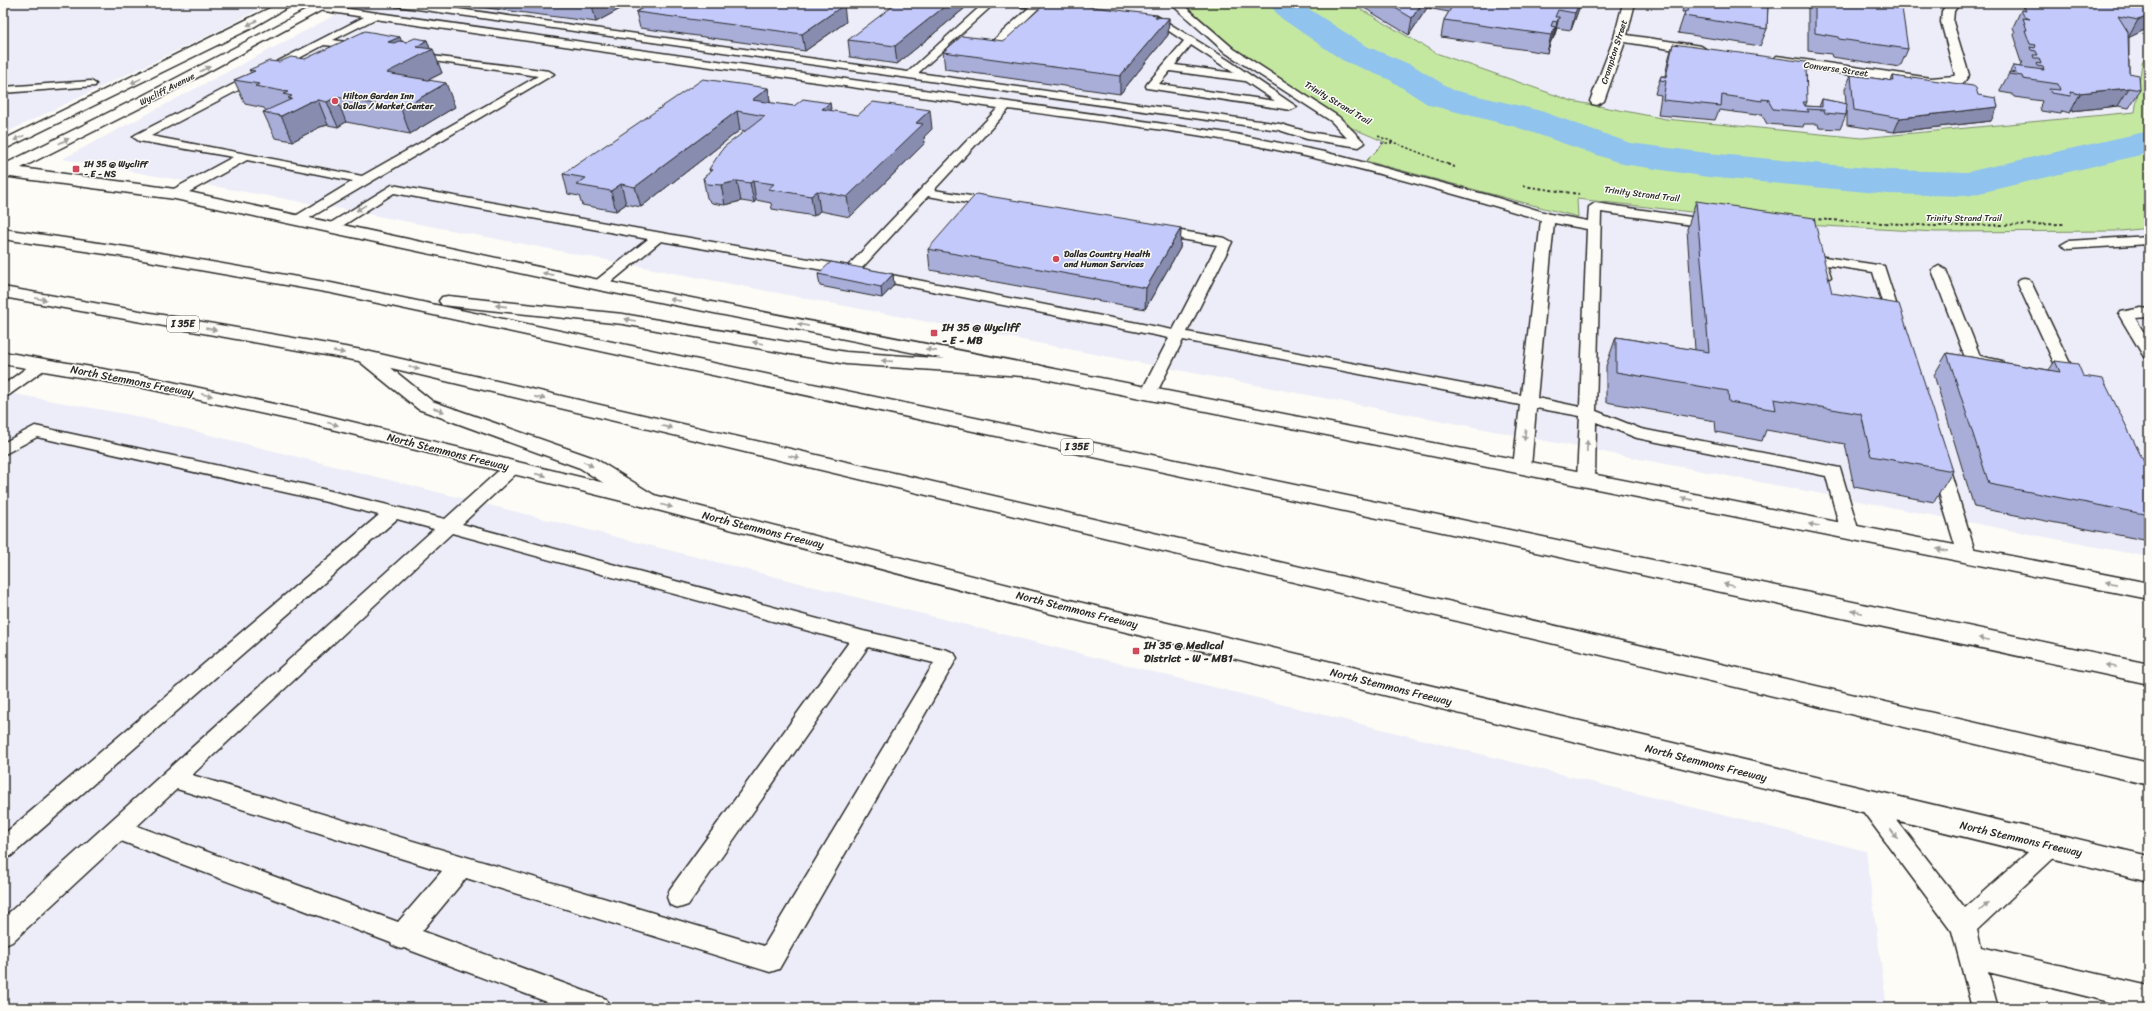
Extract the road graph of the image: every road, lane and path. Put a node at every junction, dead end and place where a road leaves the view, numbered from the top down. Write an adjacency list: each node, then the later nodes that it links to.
1 (396, 3): 24 (lane)
2 (990, 3): 24 (lane)
3 (1019, 3): 8 (main road)
4 (1175, 3): 11 (lane)
5 (1629, 3): 15 (main road, Crampton Street)
6 (1954, 3): 22 (main road, Converse Street)
7 (283, 4): 9 (main road); 31 (main road, Wycliff Avenue, one-way to 31)
8 (1037, 5): 10 (main road); 19 (lane)
9 (325, 6): 12 (lane); 33 (main road, Wycliff Avenue, one-way to 9)
10 (1082, 10)
11 (1188, 15): 14 (lane); 24 (lane)
12 (373, 16): 17 (lane); 29 (lane)
13 (1142, 17): 14 (main road)
14 (1157, 19): 16 (lane)
15 (1620, 38): 20 (main road); 28 (main road, Crampton Street)
16 (1190, 40): 23 (lane); 25 (lane)
17 (322, 42): 18 (lane); 32 (lane)
18 (375, 49)
19 (988, 51)
20 (1713, 51)
21 (404, 53): 35 (lane)
22 (1768, 59)
23 (1166, 67): 25 (lane); 25 (lane)
24 (910, 75)
25 (1249, 79)
26 (91, 84): 27 (lane)
27 (3, 90)
28 (1597, 101)
29 (1006, 106): 37 (lane); 41 (lane)
30 (1376, 134): 34 (path, Trinity Strand Trail)
31 (3, 146)
32 (245, 156): 35 (lane); 38 (lane)
33 (3, 170): 38 (main road)
34 (1463, 170)
35 (364, 180): 43 (lane)
36 (1516, 185): 39 (path)
37 (926, 192): 40 (lane); 54 (lane)
38 (175, 194): 43 (main road)
39 (1581, 194)
40 (1005, 205)
41 (1548, 218): 45 (lane); 72 (lane)
42 (1806, 218): 44 (path, Trinity Strand Trail)
43 (296, 220): 47 (main road)
44 (2071, 224)
45 (1594, 226): 46 (lane); 73 (lane)
46 (1726, 226)
47 (331, 227): 50 (lane, one-way to 47); 56 (main road, one-way to 47)
48 (1145, 229): 61 (lane)
49 (3, 234): 57 (main road, I 35E)
50 (658, 237): 54 (lane); 56 (lane)
51 (2149, 240): 52 (lane)
52 (2068, 245)
53 (1939, 270): 67 (lane)
54 (851, 271): 61 (lane)
55 (2024, 282): 69 (lane)
56 (598, 285): 68 (main road, one-way to 56)
57 (331, 288): 68 (main road, one-way to 57); 86 (main road, I 35E, one-way to 57)
58 (3, 292): 64 (main road, I 35E, one-way to 64)
59 (1829, 294): 62 (lane)
60 (2149, 313): 63 (lane)
61 (1178, 335): 71 (lane); 72 (lane)
62 (1901, 340)
63 (2149, 354)
64 (362, 356): 79 (main road, one-way to 79); 87 (main road, I 35E, one-way to 87)
65 (3, 358): 66 (main road, North Stemmons Freeway)
66 (42, 364): 70 (lane); 77 (main road, North Stemmons Freeway, one-way to 77)
67 (2013, 367)
68 (1038, 371): 71 (main road)
69 (2052, 373)
70 (3, 392)
71 (1148, 394): 76 (main road)
72 (1528, 403): 73 (lane); 76 (lane, one-way to 76)
73 (1588, 413): 78 (lane, one-way to 73); 82 (lane)
74 (1933, 444): 83 (lane)
75 (3, 450): 80 (lane)
76 (1522, 467): 78 (main road)
77 (512, 468): 79 (main road, North Stemmons Freeway, one-way to 79); 81 (lane)
78 (1586, 479): 82 (main road, one-way to 78)
79 (646, 500): 89 (main road, North Stemmons Freeway, one-way to 89)
80 (393, 513): 81 (lane); 92 (lane)
81 (448, 526): 85 (lane); 88 (lane)
82 (1850, 532): 83 (main road, one-way to 82)
83 (1967, 555): 84 (main road, one-way to 83)
84 (2149, 591)
85 (863, 638): 93 (lane); 95 (lane)
86 (2149, 674)
87 (2149, 774)
88 (173, 778): 90 (lane); 93 (lane)
89 (1870, 803): 91 (main road, North Stemmons Freeway); 96 (lane, one-way to 96)
90 (117, 829): 97 (lane); 98 (lane)
91 (2051, 846): 94 (main road, North Stemmons Freeway); 96 (lane, one-way to 91)
92 (3, 849)
93 (461, 866): 98 (lane)
94 (2149, 869)
95 (680, 897)
96 (1962, 926): 99 (lane)
97 (3, 934)
98 (401, 936): 101 (lane)
99 (1970, 956): 100 (lane); 102 (lane)
100 (2149, 999)
101 (597, 1008)
102 (1985, 1008)

